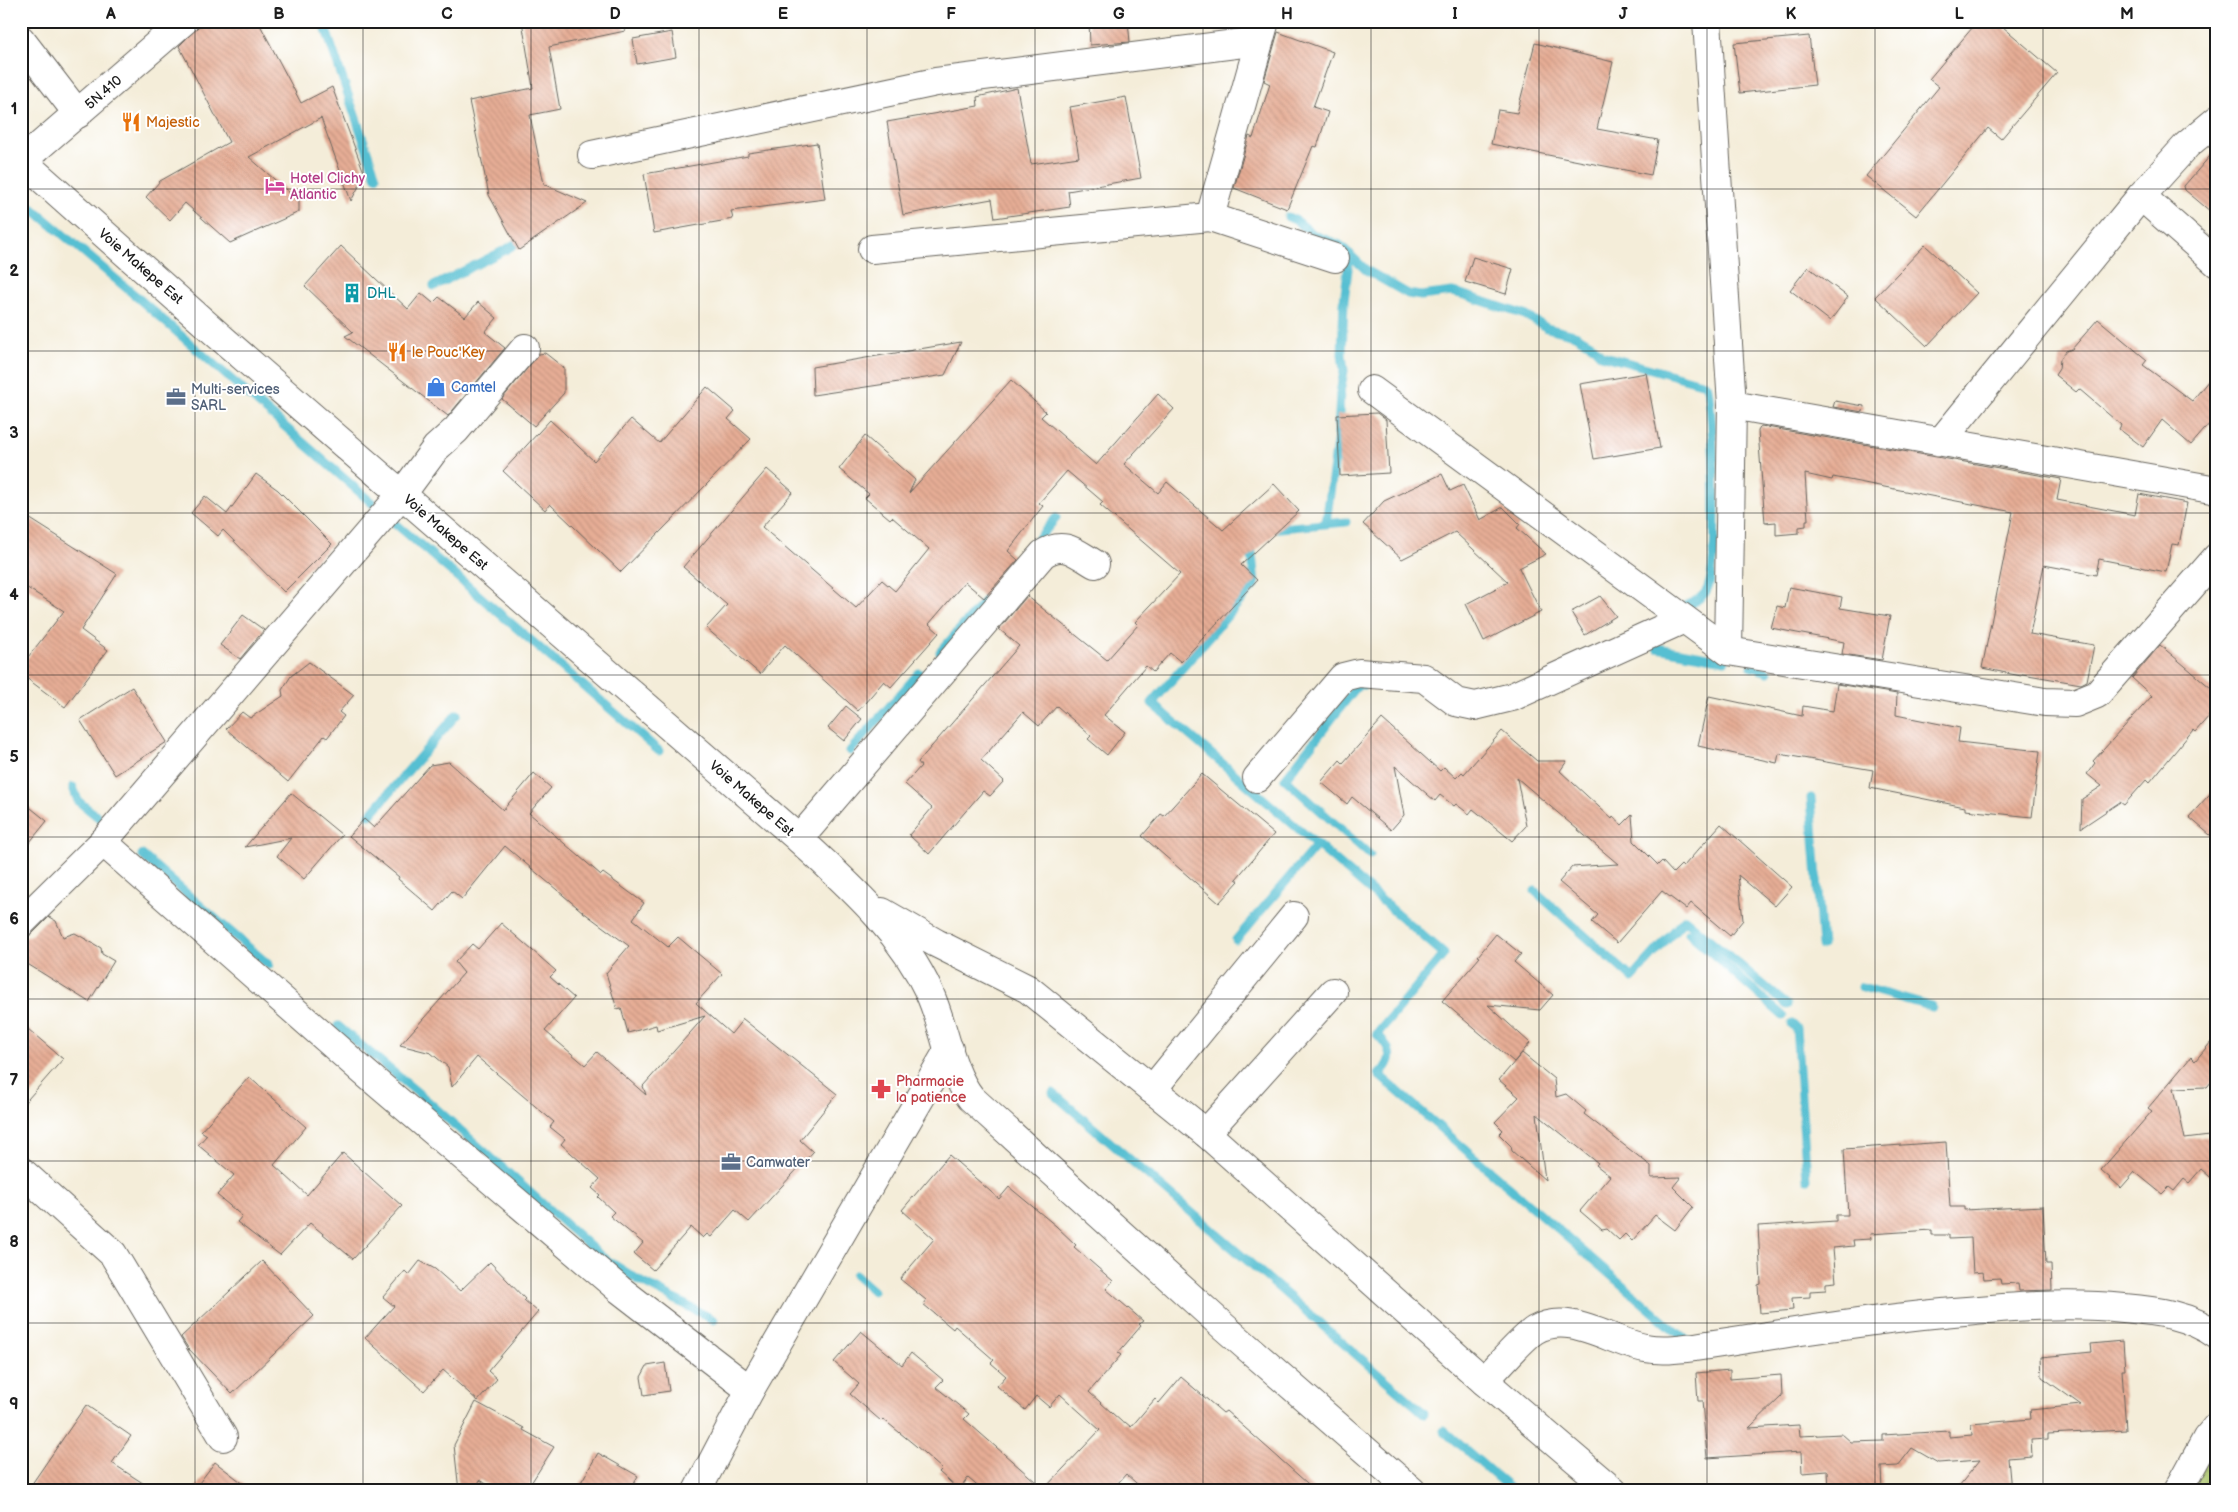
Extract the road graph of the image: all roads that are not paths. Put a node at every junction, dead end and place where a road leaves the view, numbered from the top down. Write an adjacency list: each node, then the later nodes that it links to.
1 (184, 21): 5 (street, 5N.410)
2 (1707, 21): 16 (street)
3 (1262, 31): 7 (street); 10 (street)
4 (21, 40): 5 (street)
5 (78, 114): 8 (street, 5N.410)
6 (2217, 120): 9 (street)
7 (592, 155)
8 (22, 161): 19 (street, Voie Makepe Est)
9 (2141, 196): 13 (street); 17 (street)
10 (1210, 217): 11 (street); 12 (street)
11 (872, 249)
12 (1335, 258)
13 (2217, 263)
14 (525, 348): 19 (street)
15 (1372, 390): 22 (street)
16 (1732, 405): 17 (street); 23 (street)
17 (1942, 440): 18 (street)
18 (2217, 490)
19 (402, 494): 25 (street, Voie Makepe Est); 26 (street)
20 (2217, 557): 23 (street)
21 (1094, 564): 25 (street)
22 (1684, 619): 23 (street); 24 (street)
23 (1728, 651)
24 (1257, 778)
25 (799, 839): 27 (street, Voie Makepe Est)
26 (103, 842): 29 (street); 37 (street)
27 (870, 905): 31 (street); 32 (street)
28 (1294, 916): 32 (street)
29 (21, 924)
30 (1333, 992): 33 (street)
31 (949, 1049): 37 (street); 41 (street)
32 (1152, 1090): 33 (street)
33 (1206, 1133): 36 (street)
34 (21, 1171): 39 (street)
35 (2217, 1335): 36 (street)
36 (1484, 1381): 42 (street)
37 (750, 1390): 40 (street)
38 (2217, 1426): 43 (street)
39 (222, 1437)
40 (701, 1490)
41 (1412, 1491)
42 (1613, 1491)
43 (2178, 1491)

